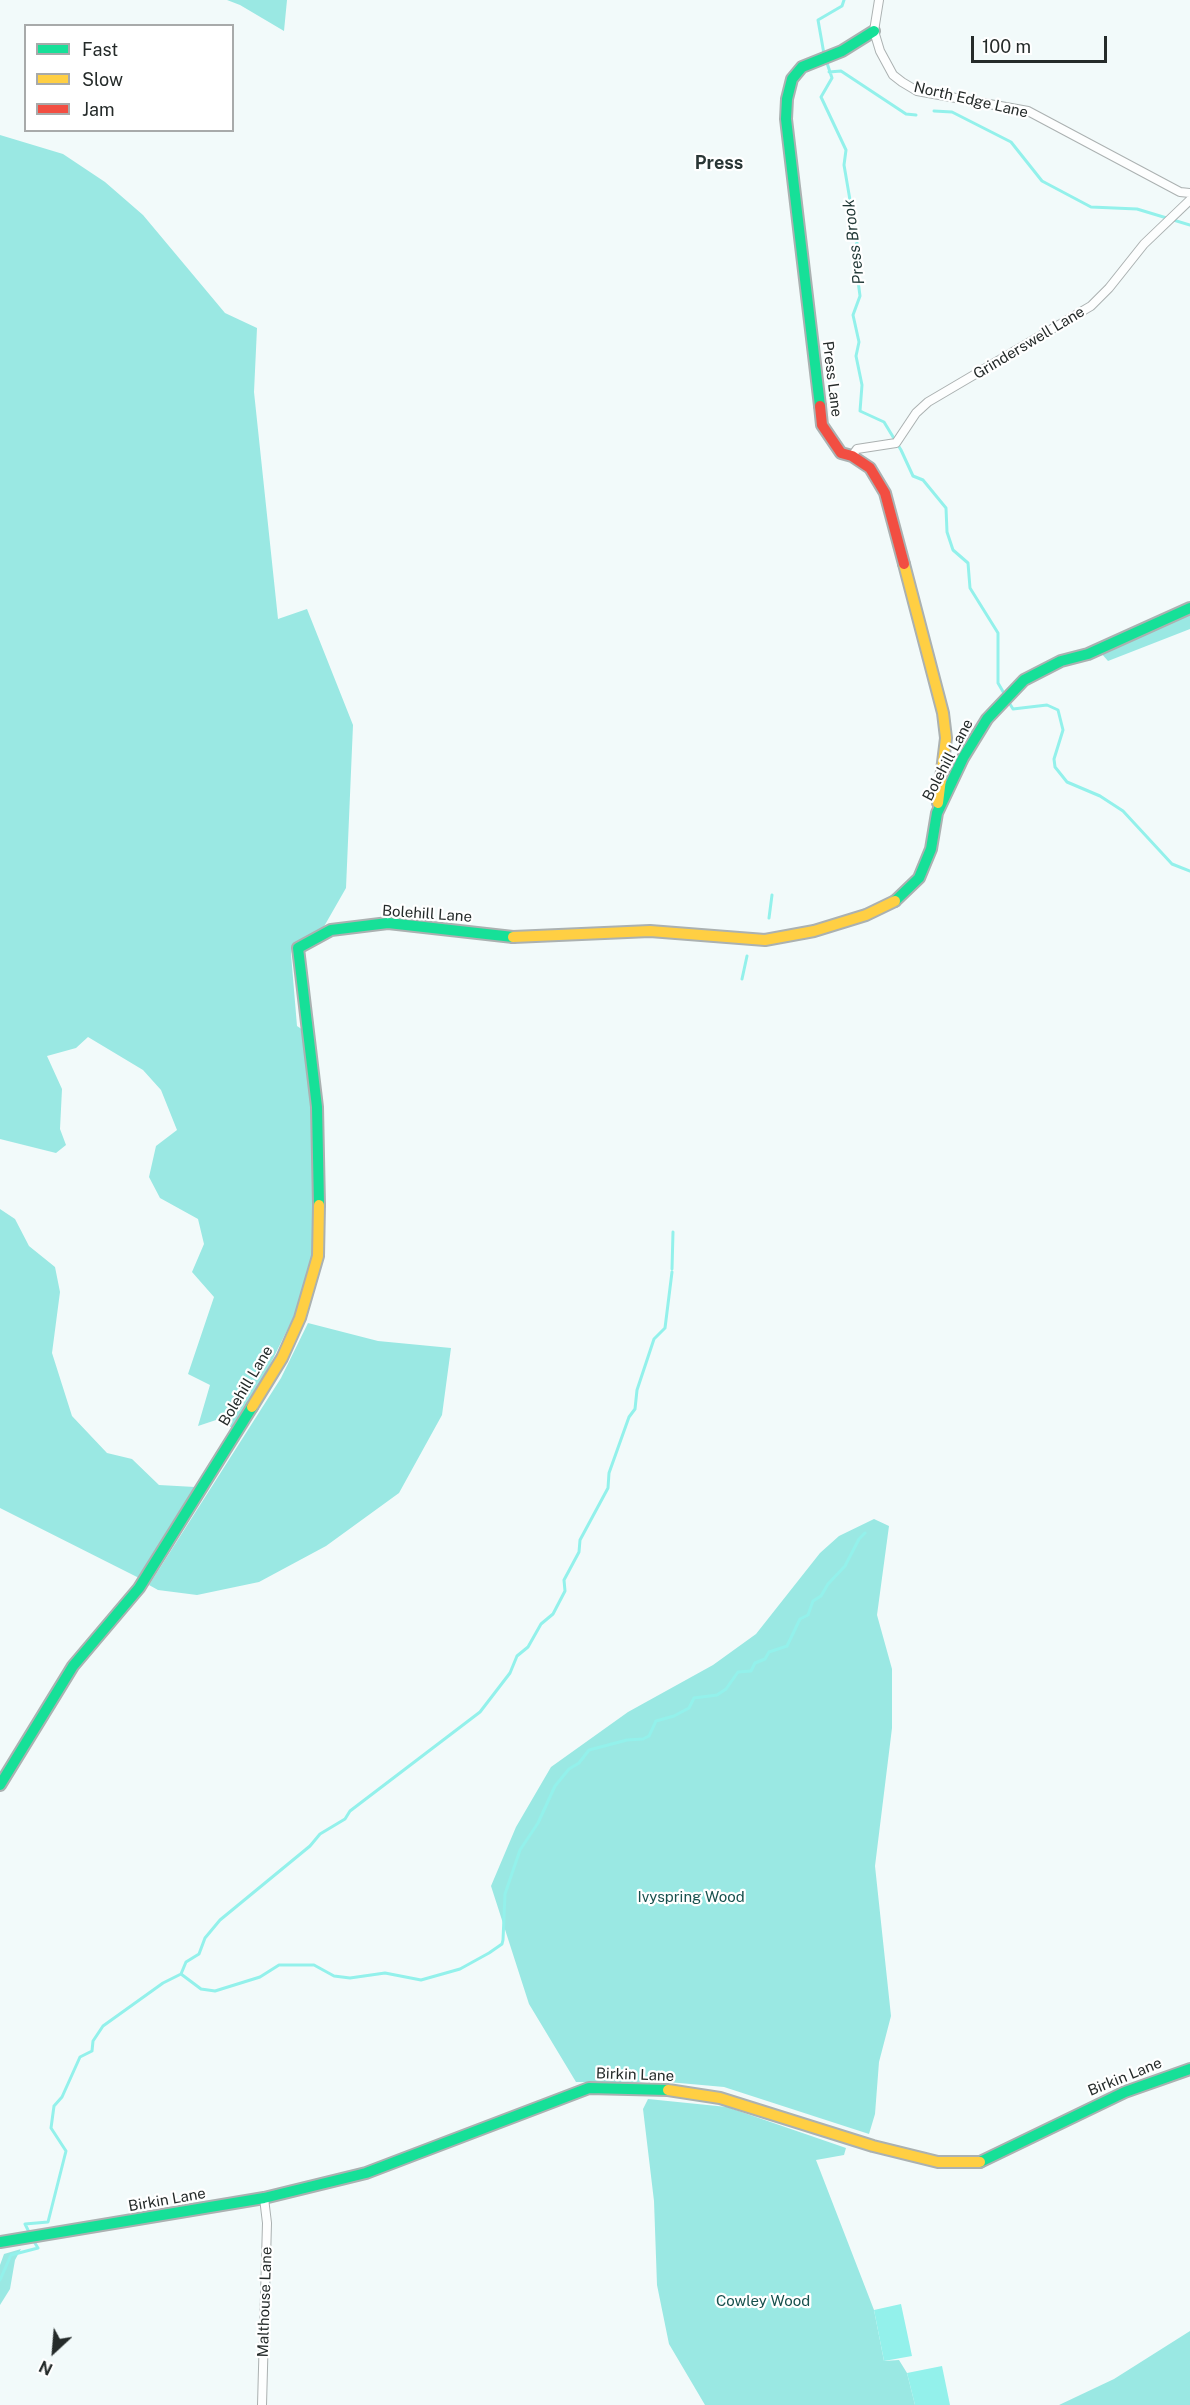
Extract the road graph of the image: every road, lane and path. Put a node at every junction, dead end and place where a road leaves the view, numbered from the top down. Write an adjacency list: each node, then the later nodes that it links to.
1 (879, 0): 2 (street)
2 (874, 31): 3 (street, North Edge Lane); 5 (street, Press Lane)
3 (1190, 193)
4 (1190, 200): 5 (street, Grinderswell Lane)
5 (852, 456): 7 (street, Press Lane)
6 (1190, 608): 7 (street, Bolehill Lane)
7 (936, 813): 8 (street, Bolehill Lane)
8 (0, 1785)
9 (1190, 2069): 10 (street, Birkin Lane)
10 (264, 2198): 11 (street, Birkin Lane); 12 (street, Malthouse Lane)
11 (0, 2242)
12 (262, 2405)

